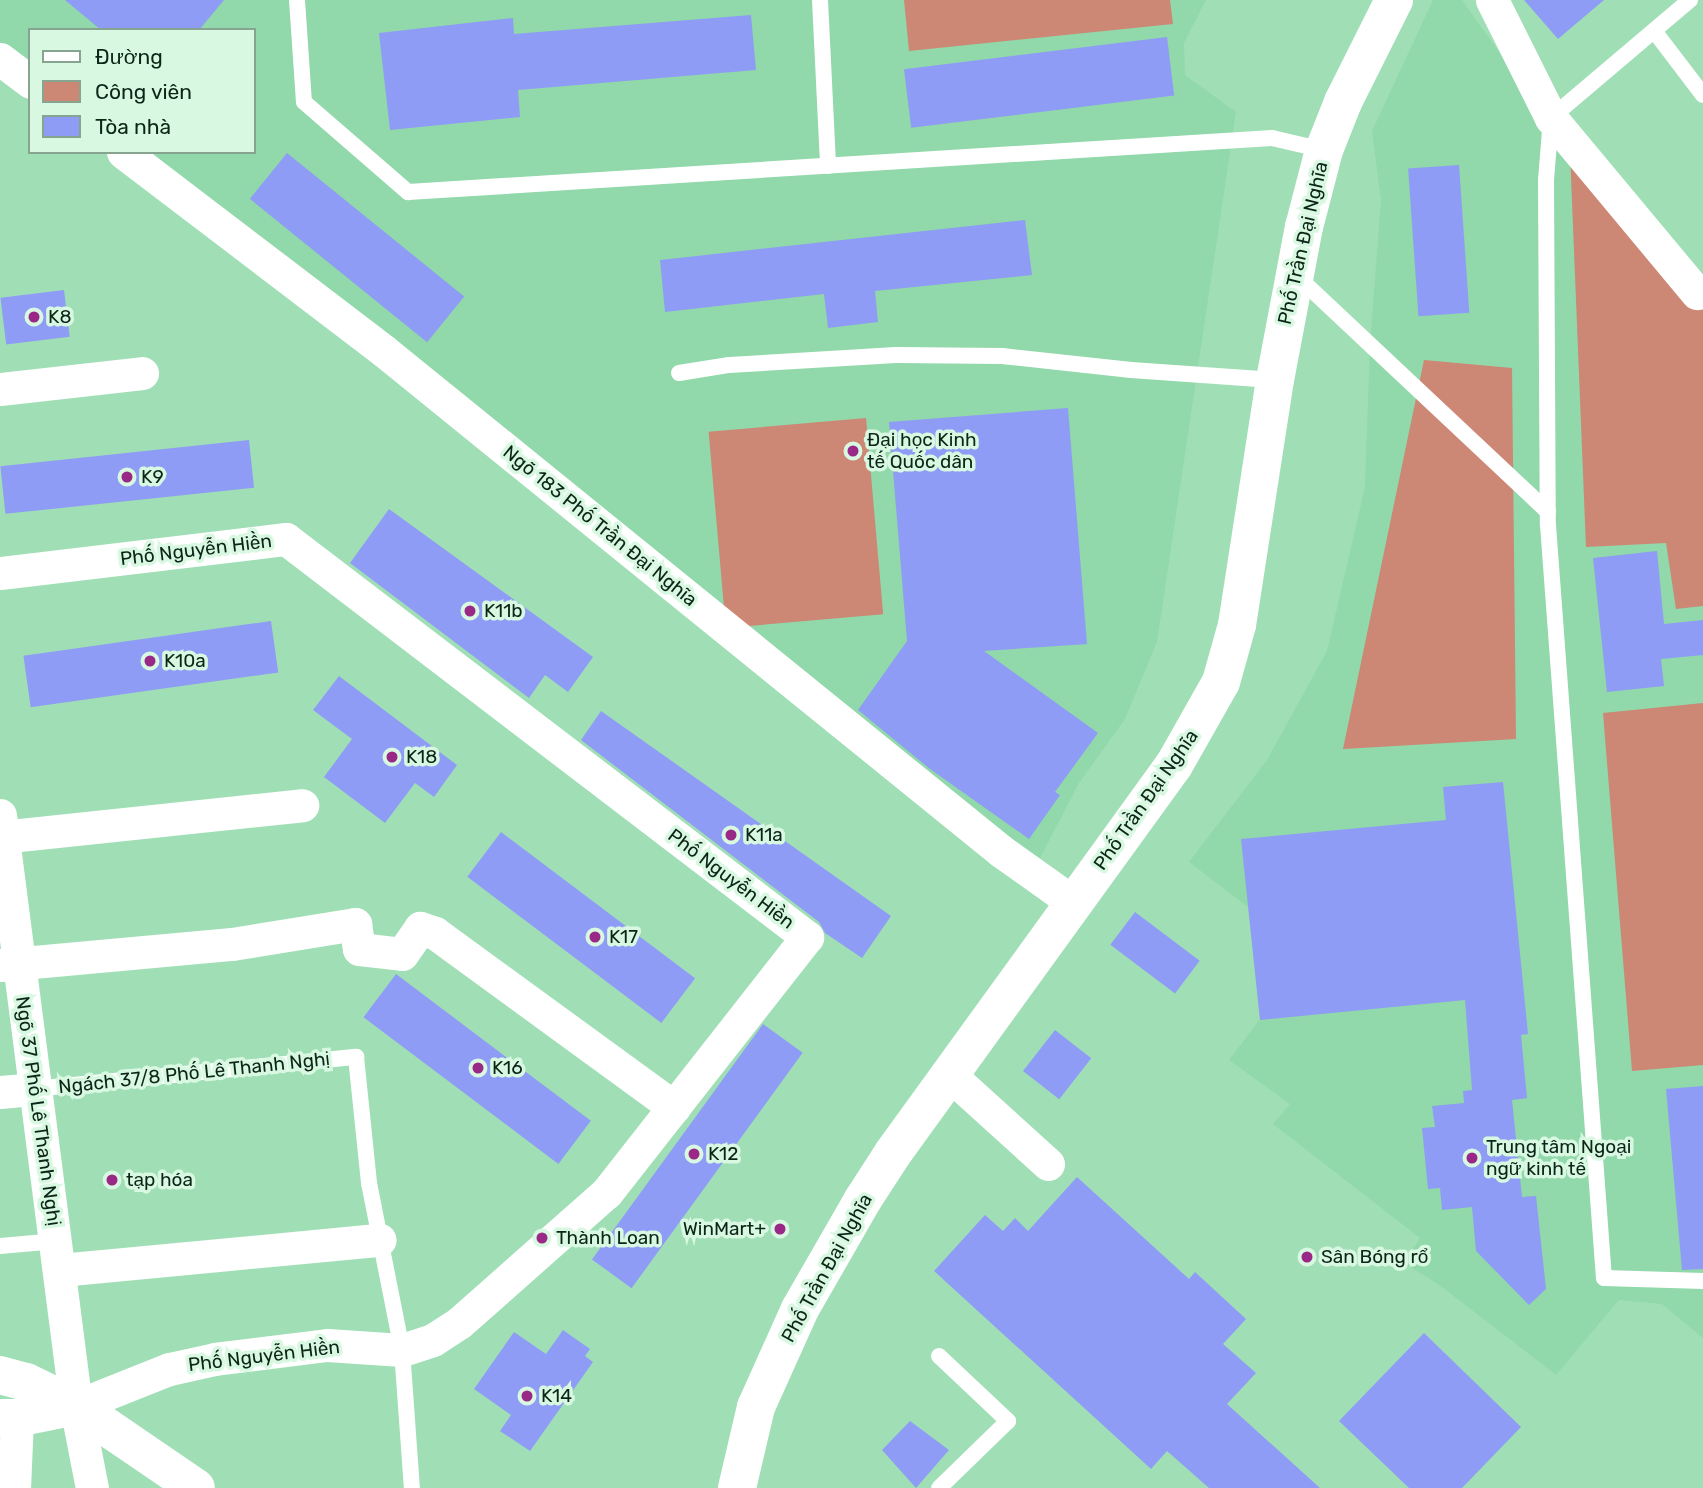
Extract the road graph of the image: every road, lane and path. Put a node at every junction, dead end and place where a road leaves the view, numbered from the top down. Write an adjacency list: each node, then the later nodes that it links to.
1 (297, 0): 13 (lane)
2 (820, 0): 13 (lane)
3 (1394, 0): 11 (street, Phố Trần Đại Nghĩa)
4 (1492, 0): 10 (street)
5 (1690, 0): 6 (lane)
6 (1655, 32): 9 (lane); 10 (lane)
7 (0, 59): 8 (street)
8 (28, 80)
9 (1703, 95)
10 (1551, 118): 15 (street); 20 (lane)
11 (1324, 150): 13 (lane); 14 (street, Phố Trần Đại Nghĩa)
12 (126, 154): 24 (street, Ngõ 183 Phố Trần Đại Nghĩa)
13 (828, 166)
14 (1293, 273): 18 (street, Phố Trần Đại Nghĩa); 20 (lane)
15 (1697, 293)
16 (142, 373): 19 (street)
17 (679, 373): 18 (lane)
18 (1275, 380): 24 (street, Phố Trần Đại Nghĩa)
19 (0, 389)
20 (1548, 512): 34 (lane)
21 (0, 573): 29 (street, Phố Nguyễn Hiền)
22 (302, 805): 23 (street)
23 (1, 830): 25 (street, Ngõ 37 Phố Lê Thanh Nghị)
24 (1074, 903): 26 (street, Phố Trần Đại Nghĩa)
25 (9, 964): 27 (street, Ngõ 37 Phố Lê Thanh Nghị); 29 (street)
26 (951, 1076): 30 (street); 46 (street, Phố Trần Đại Nghĩa)
27 (33, 1089): 28 (street); 31 (lane, Ngách 37/8 Phố Lê Thanh Nghị); 33 (street, Ngõ 37 Phố Lê Thanh Nghị)
28 (0, 1092)
29 (674, 1107): 37 (street, Phố Nguyễn Hiền)
30 (1048, 1164)
31 (380, 1240): 33 (street); 37 (lane)
32 (0, 1246): 33 (lane)
33 (58, 1255): 40 (street, Ngõ 37 Phố Lê Thanh Nghị)
34 (1686, 1280): 35 (lane); 36 (lane)
35 (1703, 1281)
36 (1703, 1294)
37 (402, 1350): 40 (street, Phố Nguyễn Hiền); 45 (lane)
38 (939, 1356): 47 (lane)
39 (0, 1375): 40 (street)
40 (76, 1406): 41 (street); 43 (street, Ngõ 37 Phố Lê Thanh Nghị); 44 (street)
41 (9, 1418): 42 (street)
42 (14, 1488)
43 (92, 1488)
44 (197, 1488)
45 (412, 1488)
46 (737, 1488)
47 (939, 1488)

